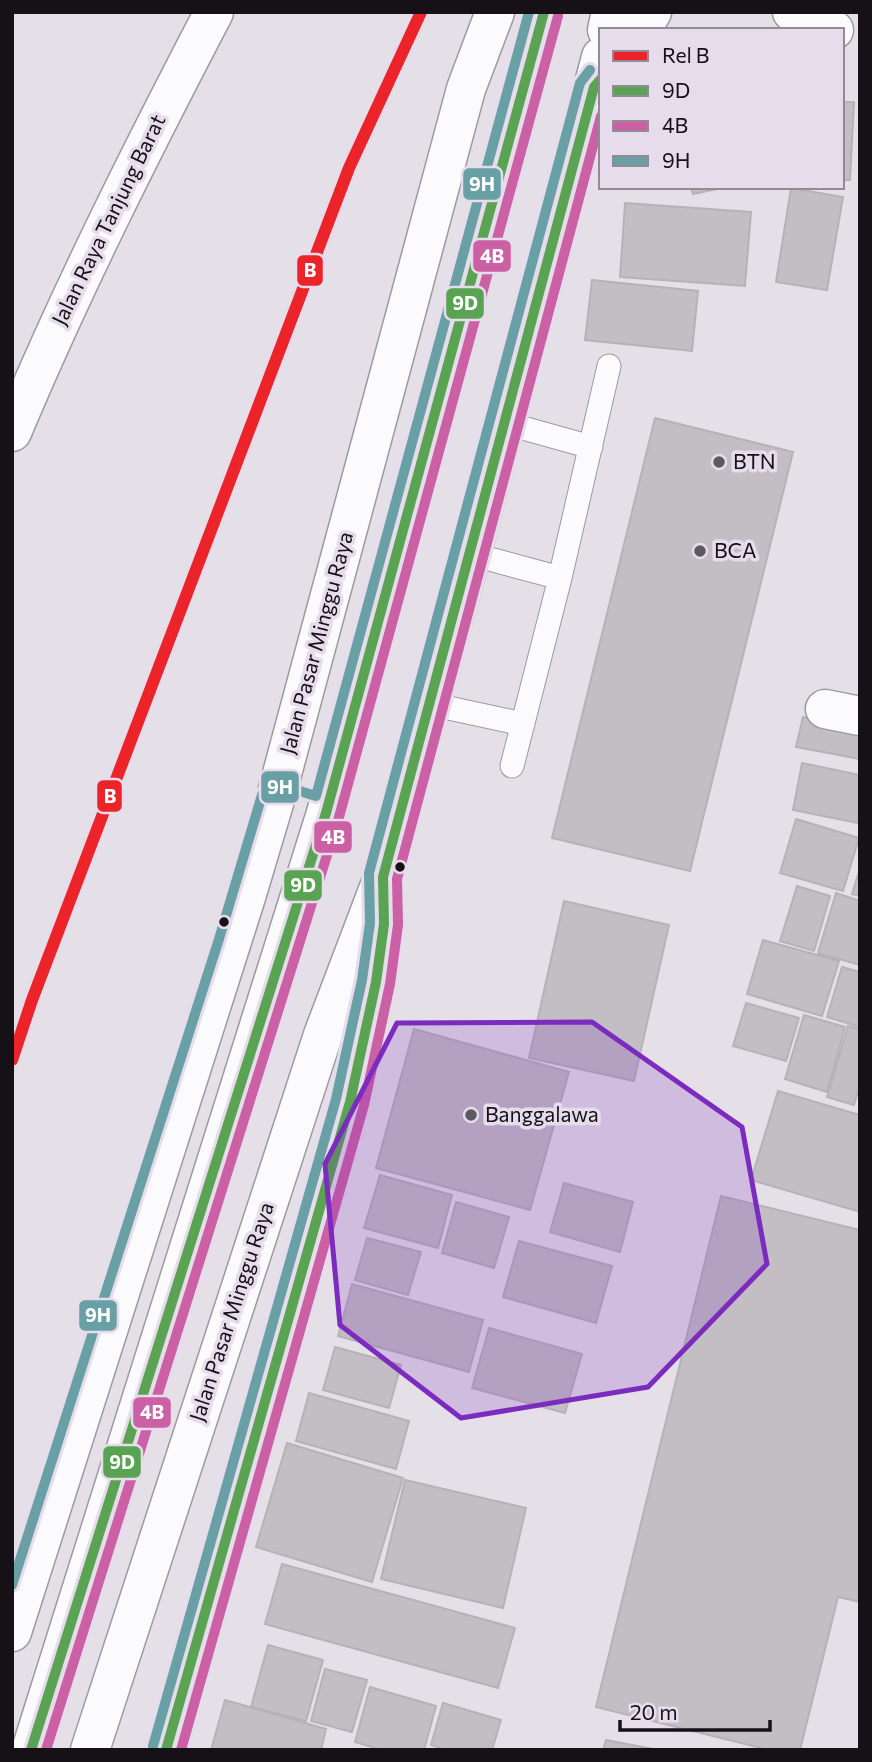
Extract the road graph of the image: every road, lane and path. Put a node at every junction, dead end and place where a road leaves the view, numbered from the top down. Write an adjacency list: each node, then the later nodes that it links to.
1 (214, 12): 11 (main road, Jalan Raya Tanjung Barat)
2 (495, 12): 18 (main road, Jalan Pasar Minggu Raya)
3 (544, 12): 19 (main road)
4 (652, 12): 6 (main road)
5 (792, 12): 7 (main road)
6 (642, 28)
7 (829, 28)
8 (598, 74): 10 (main road, Jalan Pasar Minggu Raya)
9 (609, 366): 12 (lane)
10 (505, 424): 12 (lane); 13 (main road, Jalan Pasar Minggu Raya)
11 (12, 432)
12 (591, 447): 14 (lane)
13 (471, 554): 14 (lane); 15 (main road, Jalan Pasar Minggu Raya)
14 (560, 578): 16 (lane)
15 (430, 704): 16 (lane); 20 (main road, Jalan Pasar Minggu Raya)
16 (523, 724): 17 (lane)
17 (512, 766)
18 (275, 800): 19 (main road); 21 (main road, Jalan Pasar Minggu Raya)
19 (326, 813): 22 (main road)
20 (383, 877): 23 (main road, Jalan Pasar Minggu Raya); 24 (main road, Jalan Pasar Minggu Raya)
21 (12, 1632)
22 (31, 1750)
23 (90, 1750)
24 (166, 1750)

